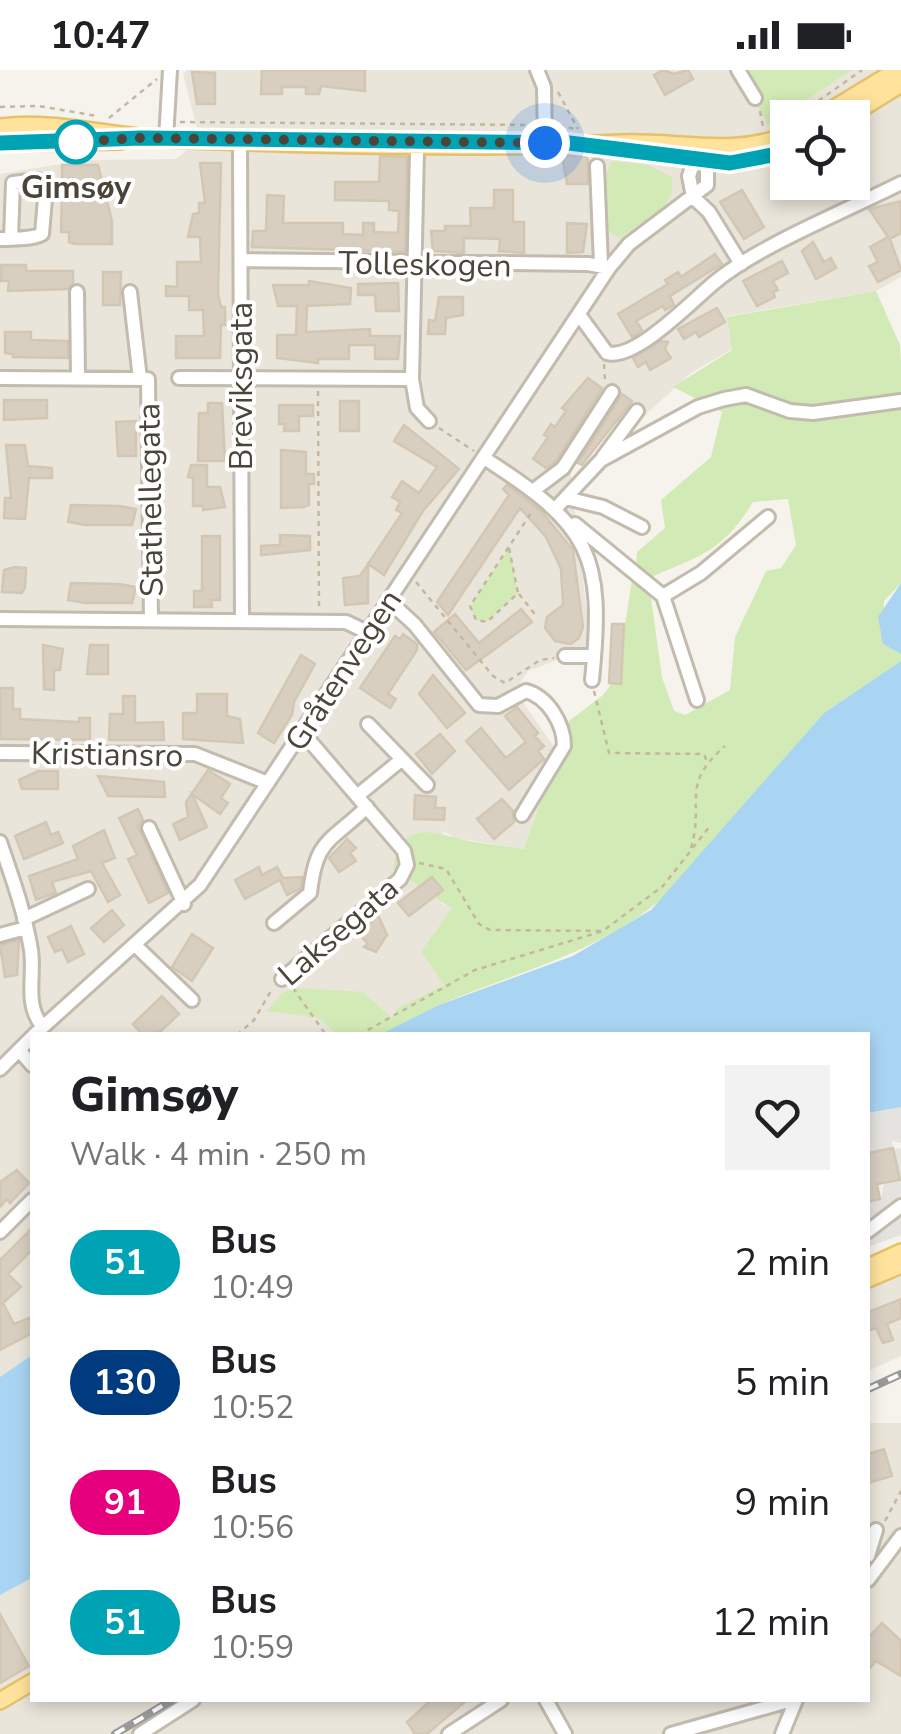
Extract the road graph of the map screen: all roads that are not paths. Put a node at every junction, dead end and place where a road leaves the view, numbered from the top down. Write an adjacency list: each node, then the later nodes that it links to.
1 (897, 70): 7 (main road)
2 (545, 71): 14 (street)
3 (740, 71): 6 (street)
4 (166, 72): 10 (street)
5 (901, 84): 8 (main road)
6 (755, 98)
7 (848, 100)
8 (870, 103)
9 (0, 127): 11 (main road)
10 (166, 131): 11 (main road); 14 (main road)
11 (141, 138): 13 (main road)
12 (770, 140): 18 (main road)
13 (0, 143)
14 (545, 143): 15 (main road)
15 (598, 145): 18 (main road); 20 (main road)
16 (417, 151): 26 (street)
17 (240, 152): 25 (street, Breviksgata)
18 (706, 155): 19 (main road); 20 (main road); 23 (street)
19 (770, 157)
20 (690, 161): 23 (street)
21 (597, 166): 28 (street)
22 (901, 183): 27 (street)
23 (693, 197): 27 (street); 28 (street, Gråtenvegen)
24 (6, 239): 24 (street)
25 (240, 260): 26 (street, Tolleskogen); 36 (street, Breviksgata)
26 (415, 262): 28 (street, Tolleskogen); 37 (street)
27 (741, 264): 31 (street)
28 (606, 266): 31 (street, Gråtenvegen)
29 (77, 292): 33 (street)
30 (130, 292): 35 (street, Stathellegata)
31 (580, 316): 42 (street, Gråtenvegen)
32 (0, 378): 33 (street)
33 (78, 378): 35 (street)
34 (179, 378): 36 (street)
35 (144, 379): 52 (street, Stathellegata)
36 (242, 379): 37 (street); 53 (street, Breviksgata)
37 (412, 380): 41 (street)
38 (612, 392): 44 (street)
39 (901, 401): 43 (street)
40 (637, 412): 43 (street)
41 (430, 422)
42 (484, 458): 44 (street); 50 (street, Gråtenvegen)
43 (601, 460): 45 (street)
44 (534, 490): 45 (street)
45 (561, 503): 47 (street); 48 (street)
46 (768, 517): 49 (street)
47 (569, 520): 49 (street); 56 (street)
48 (642, 527)
49 (664, 596): 58 (street)
50 (388, 600): 54 (street, Gråtenvegen); 66 (street)
51 (0, 620): 52 (street, Stathellegata)
52 (151, 620): 53 (street, Stathellegata)
53 (242, 620): 54 (street, Stathellegata)
54 (367, 632): 60 (street, Gråtenvegen)
55 (566, 656): 56 (street)
56 (594, 656): 57 (street)
57 (592, 680)
58 (697, 700)
59 (368, 724): 62 (street)
60 (303, 733): 63 (street, Gråtenvegen); 65 (street, Laksegata)
61 (0, 753): 63 (street, Kristiansro)
62 (401, 760): 64 (street); 65 (street)
63 (268, 783): 70 (street, Gråtenvegen)
64 (427, 786)
65 (362, 802): 72 (street); 75 (street, Laksegata)
66 (522, 815)
67 (149, 828): 70 (street)
68 (0, 842): 71 (street)
69 (88, 889): 71 (street)
70 (184, 904): 74 (street, Gråtenvegen)
71 (25, 924): 73 (street); 77 (street)
72 (274, 924)
73 (0, 935)
74 (137, 947): 76 (street); 78 (street, Gråtenvegen)
75 (282, 979)
76 (192, 1000)
77 (36, 1032)
78 (37, 1032)
79 (30, 1040): 80 (street, Gråtenvegen)
80 (20, 1051): 81 (street); 82 (street, Gråtenvegen)
81 (30, 1062)
82 (0, 1068)
83 (30, 1202): 86 (street)
84 (901, 1206): 85 (street)
85 (870, 1229)
86 (0, 1232)
87 (900, 1261): 88 (main road); 89 (main road)
88 (870, 1267)
89 (870, 1277)
90 (876, 1530): 92 (street)
91 (901, 1536): 93 (street)
92 (870, 1550)
93 (870, 1577)
94 (30, 1683): 95 (main road)
95 (0, 1701)
96 (191, 1702): 101 (street)
97 (498, 1702): 102 (street)
98 (547, 1702): 103 (street)
99 (787, 1702): 104 (street)
100 (793, 1702): 105 (street)
101 (140, 1734)
102 (449, 1734)
103 (565, 1734)
104 (671, 1734)
105 (782, 1734)

